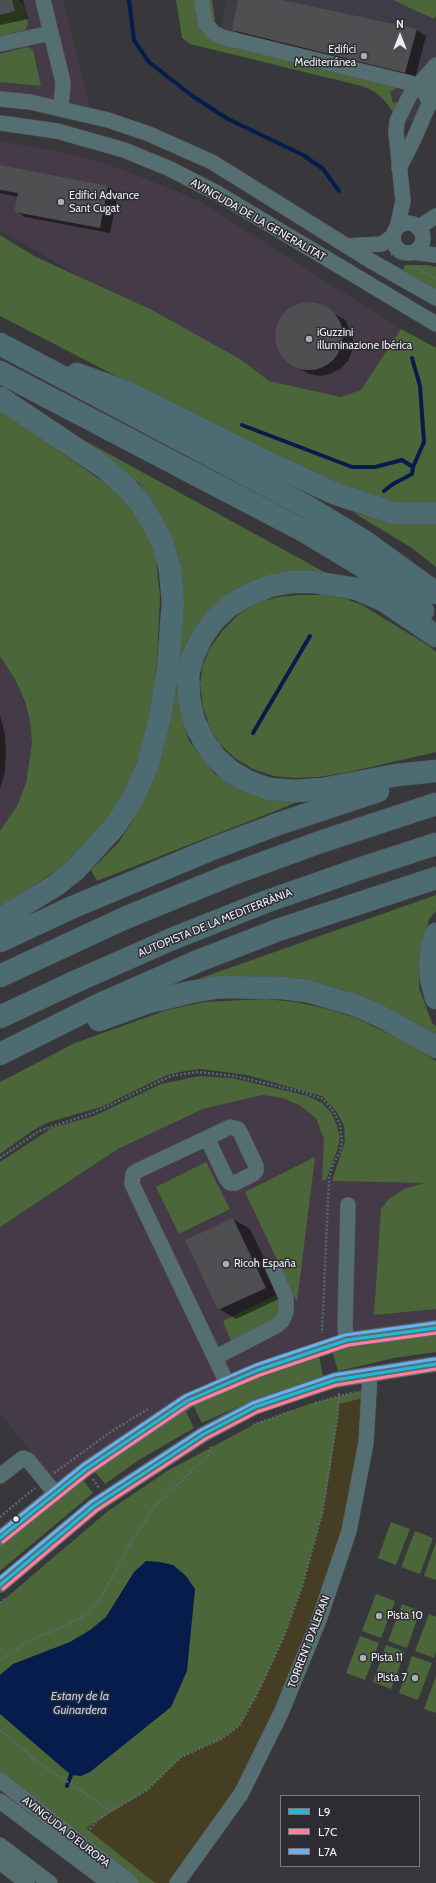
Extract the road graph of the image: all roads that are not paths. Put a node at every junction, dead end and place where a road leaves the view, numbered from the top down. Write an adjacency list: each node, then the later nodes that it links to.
1 (43, 0): 3 (street)
2 (202, 4): 6 (street)
3 (51, 33): 4 (street); 9 (street)
4 (0, 44)
5 (435, 67): 6 (street); 8 (street)
6 (419, 86): 8 (street); 11 (street)
7 (0, 99): 9 (street, AVINGUDA DE LA GENERALITAT)
8 (430, 104): 11 (street)
9 (61, 109): 16 (street, AVINGUDA DE LA GENERALITAT)
10 (0, 123): 21 (street, AVINGUDA DE LA GENERALITAT)
11 (399, 168): 12 (street)
12 (403, 201): 14 (street); 15 (street)
13 (436, 216): 14 (street)
14 (418, 230): 15 (street); 17 (street); 19 (street)
15 (395, 232): 16 (street); 19 (street)
16 (348, 246): 20 (street, AVINGUDA DE LA GENERALITAT)
17 (436, 247)
18 (436, 255): 19 (street)
19 (408, 259)
20 (436, 298)
21 (435, 323)
22 (4, 346): 25 (highway); 26 (highway)
23 (0, 372): 27 (highway)
24 (0, 398): 33 (highway)
25 (436, 513)
26 (436, 593)
27 (436, 621)
28 (436, 636): 29 (highway)
29 (436, 771): 35 (highway)
30 (436, 804): 36 (highway)
31 (436, 844): 38 (highway, AUTOPISTA DE LA MEDITERRÀNIA)
32 (436, 878): 40 (highway)
33 (0, 919)
34 (436, 934): 37 (highway)
35 (0, 941)
36 (0, 976)
37 (436, 998)
38 (0, 1017)
39 (436, 1047): 41 (highway)
40 (0, 1054)
41 (0, 1062)
42 (207, 1138): 47 (street)
43 (348, 1205): 46 (street)
44 (273, 1268): 47 (street)
45 (436, 1328): 46 (street)
46 (347, 1340): 50 (street)
47 (216, 1356): 50 (street)
48 (436, 1364): 49 (street)
49 (370, 1374): 54 (street); 63 (street, TORRENT D'ALERAN)
50 (227, 1384): 52 (street)
51 (0, 1476): 52 (street)
52 (55, 1492): 53 (street)
53 (0, 1538)
54 (6, 1589)
55 (0, 1780): 62 (street, AVINGUDA D'EUROPA)
56 (0, 1801): 59 (street, AVINGUDA D'EUROPA)
57 (0, 1846): 61 (street)
58 (0, 1862): 60 (street)
59 (108, 1882)
60 (28, 1883)
61 (50, 1883)
62 (131, 1883)
63 (177, 1883)

